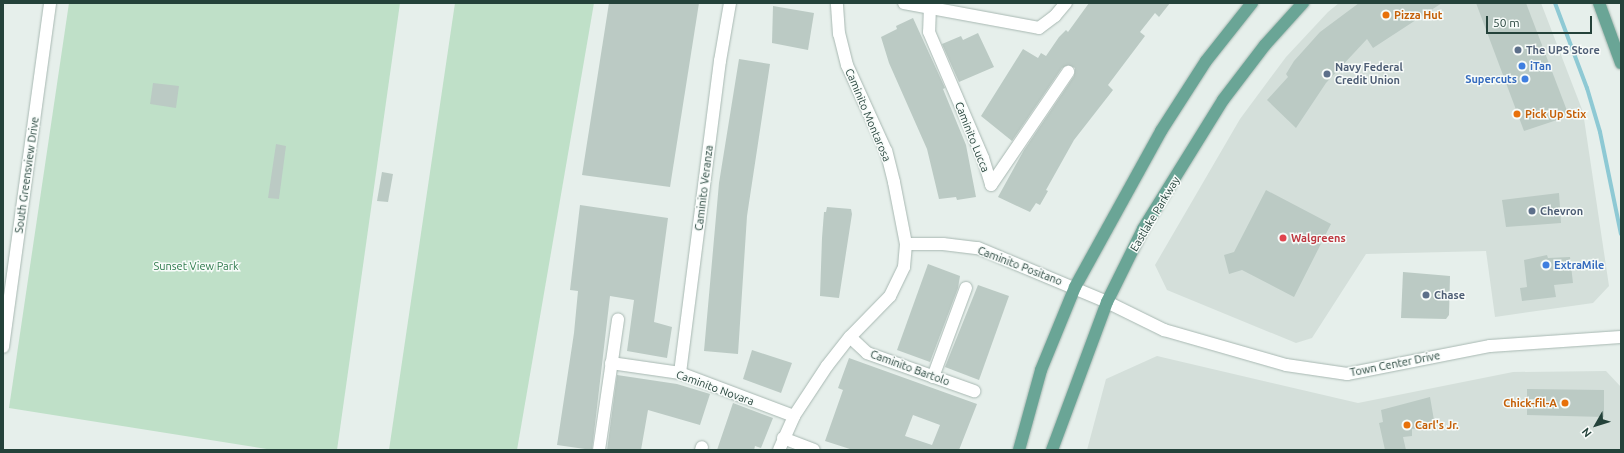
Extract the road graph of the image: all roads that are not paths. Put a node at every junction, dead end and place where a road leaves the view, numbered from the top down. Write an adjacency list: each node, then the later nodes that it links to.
1 (50, 3): 19 (street, South Greensview Drive)
2 (730, 3): 21 (street, Caminito Veranza)
3 (837, 3): 12 (street, Caminito Montarosa)
4 (904, 3): 9 (street)
5 (1066, 3): 9 (street)
6 (1252, 3): 13 (main road)
7 (1303, 3): 15 (main road, Eastlake Parkway)
8 (1599, 3): 10 (main road)
9 (930, 6): 11 (street, Caminito Lucca)
10 (1621, 62)
11 (1068, 72)
12 (906, 244): 13 (street, Caminito Positano); 17 (street, Caminito Montarosa)
13 (1075, 287): 15 (street, Caminito Positano); 29 (main road)
14 (966, 288): 22 (street)
15 (1107, 302): 18 (street, Town Center Drive); 30 (main road, Eastlake Parkway)
16 (618, 319): 20 (street)
17 (850, 337): 22 (street, Caminito Bartolo); 24 (street, Caminito Montarosa)
18 (1621, 337)
19 (3, 347)
20 (611, 363): 21 (street, Caminito Novara); 26 (street)
21 (680, 374): 24 (street, Caminito Novara)
22 (933, 377): 23 (street, Caminito Bartolo)
23 (974, 391)
24 (794, 416): 25 (street, Caminito Montarosa)
25 (783, 438): 27 (street, Caminito Montarosa); 28 (street)
26 (600, 450)
27 (778, 450)
28 (814, 450)
29 (1019, 450)
30 (1052, 450)

